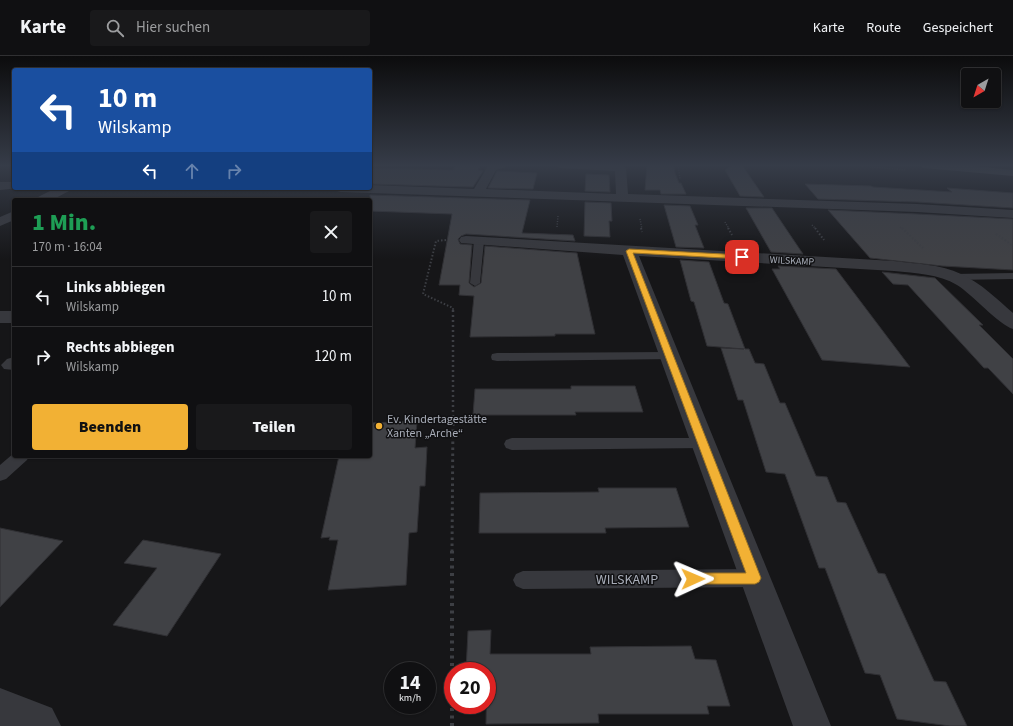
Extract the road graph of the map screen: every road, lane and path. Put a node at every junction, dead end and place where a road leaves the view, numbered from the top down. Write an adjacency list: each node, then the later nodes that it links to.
1 (572, 196): 2 (street)
2 (622, 198): 3 (street)
3 (1013, 214)
4 (12, 216): 5 (street)
5 (0, 222)
6 (994, 233): 8 (path)
7 (472, 240): 9 (street, WILSKAMP); 12 (lane); 26 (path)
8 (1013, 246)
9 (629, 251): 11 (street, WILSKAMP); 16 (street)
10 (1013, 276): 11 (lane, WILSKAMP)
11 (954, 277): 15 (street, WILSKAMP)
12 (475, 283)
13 (0, 317): 14 (street)
14 (12, 317)
15 (1013, 324)
16 (669, 356): 17 (lane); 18 (street)
17 (497, 357)
18 (703, 443): 19 (lane); 22 (street)
19 (512, 444)
20 (19, 458): 21 (lane)
21 (0, 475)
22 (755, 578): 23 (lane, WILSKAMP); 27 (street)
23 (524, 580)
24 (0, 707): 25 (street)
25 (42, 726)
26 (452, 726)
27 (812, 726)

